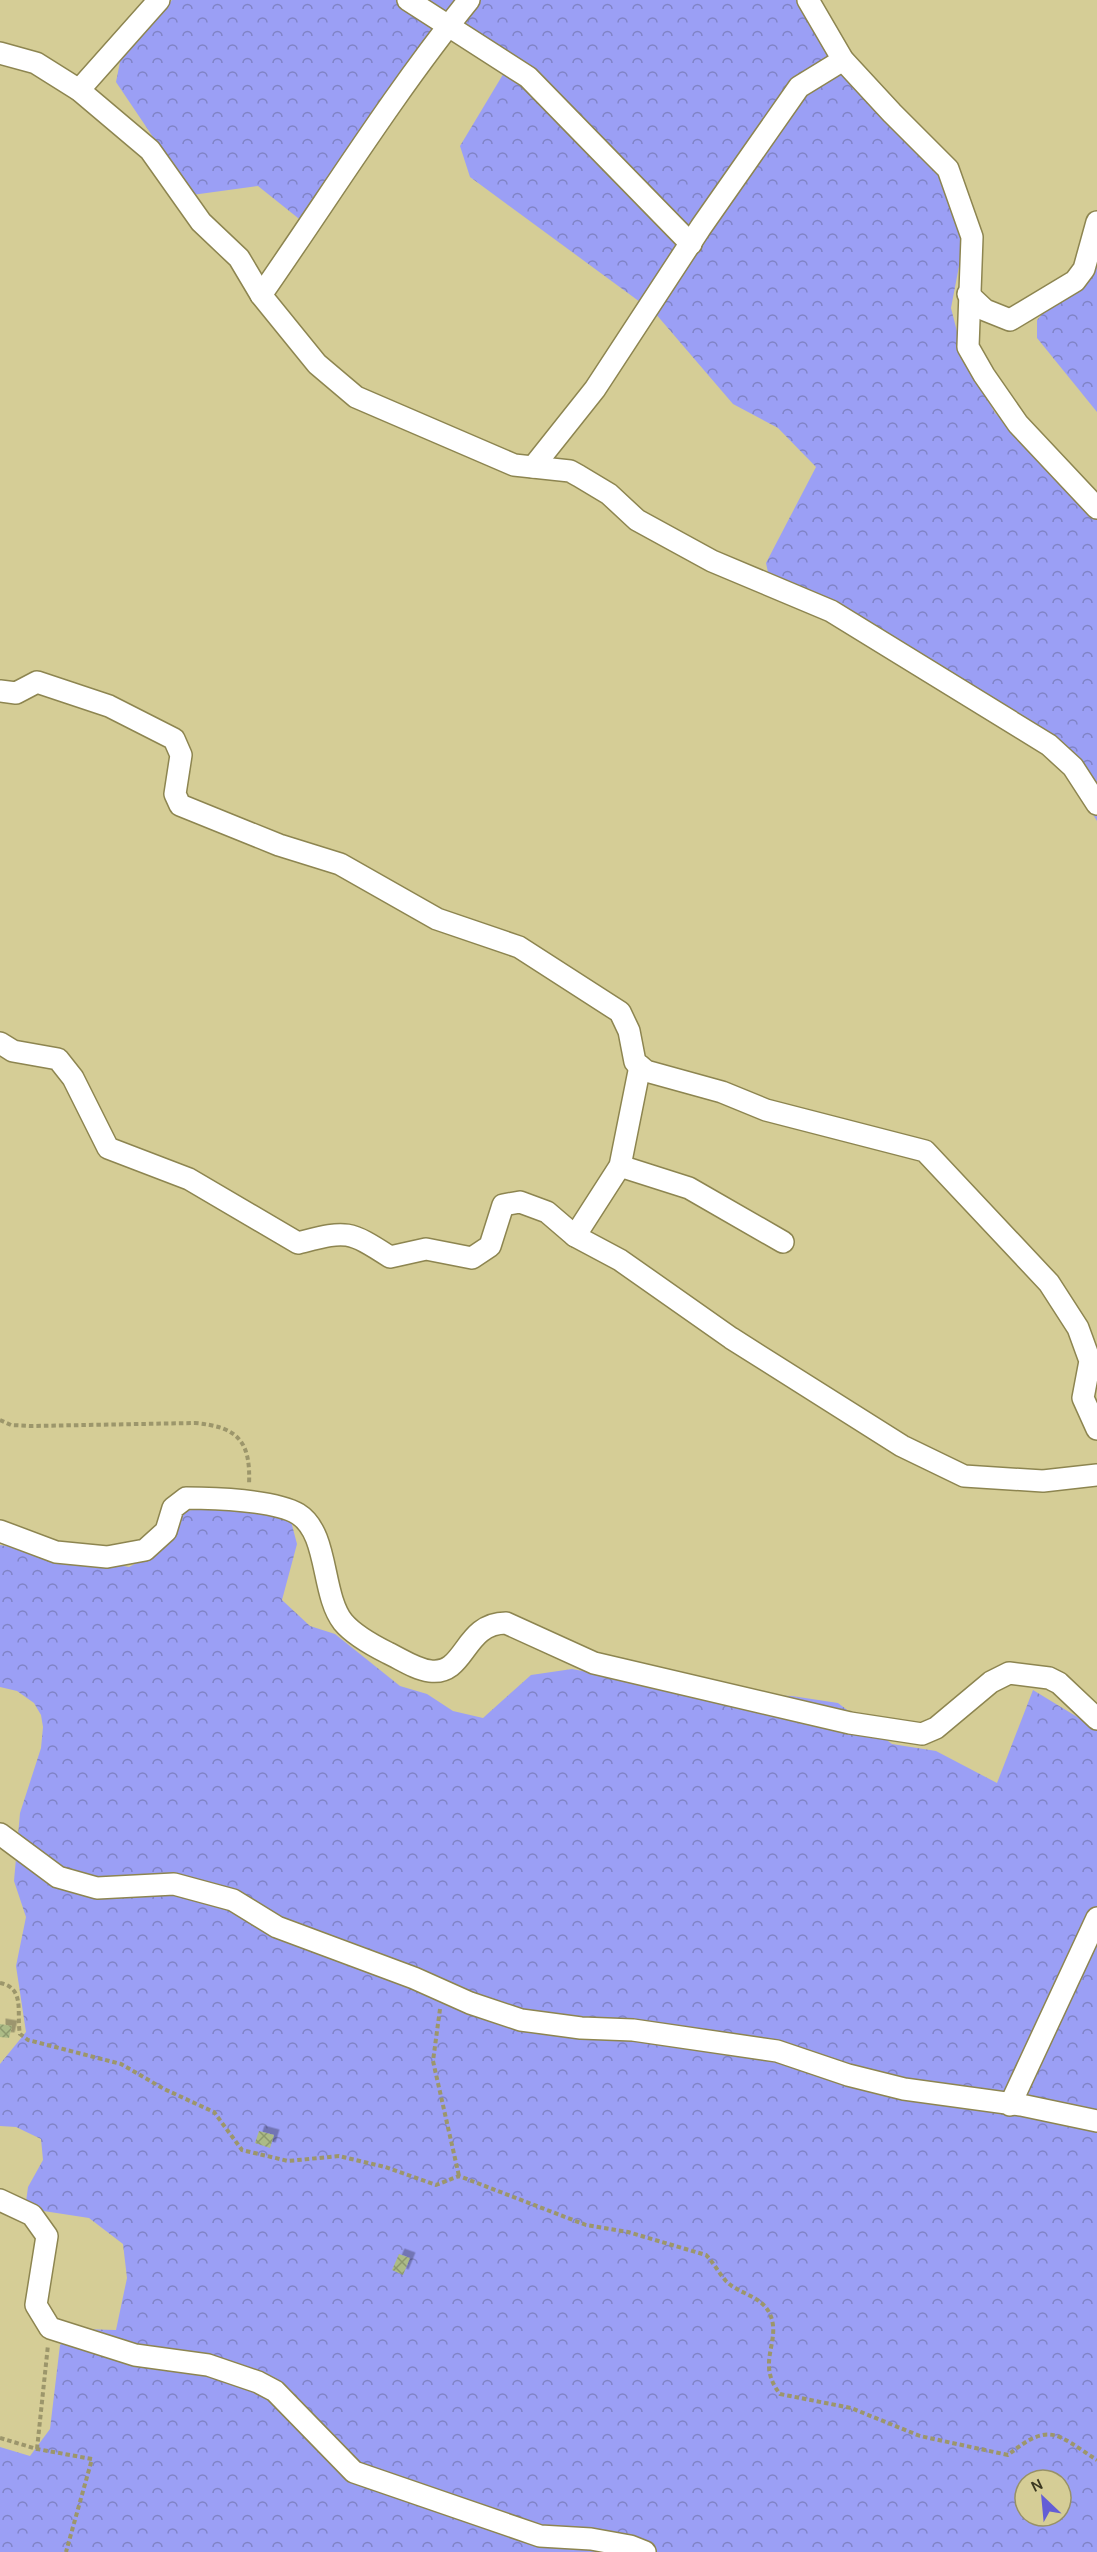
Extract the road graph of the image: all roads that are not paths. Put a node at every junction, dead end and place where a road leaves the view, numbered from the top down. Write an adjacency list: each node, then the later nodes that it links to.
1 (159, 0): 8 (street)
2 (408, 0): 5 (street)
3 (469, 0): 5 (street)
4 (808, 0): 7 (street)
5 (448, 26): 10 (street); 12 (street)
6 (0, 53): 8 (street)
7 (843, 60): 10 (street); 11 (street)
8 (80, 90): 12 (street)
9 (1097, 222): 11 (street)
10 (691, 243): 13 (street)
11 (968, 294): 14 (street)
12 (261, 295): 13 (street)
13 (533, 467): 16 (street)
14 (1097, 508)
15 (0, 691): 18 (street)
16 (1097, 804)
17 (0, 1043): 20 (street)
18 (640, 1066): 19 (street); 22 (street)
19 (620, 1166): 20 (street); 21 (street)
20 (575, 1236): 23 (street)
21 (783, 1242)
22 (1097, 1429)
23 (1097, 1475)
24 (0, 1531): 25 (street)
25 (1097, 1719)
26 (0, 1834): 28 (street)
27 (1097, 1918): 28 (street)
28 (1010, 2105): 29 (street)
29 (1097, 2121)
30 (0, 2200): 31 (street)
31 (645, 2552)

